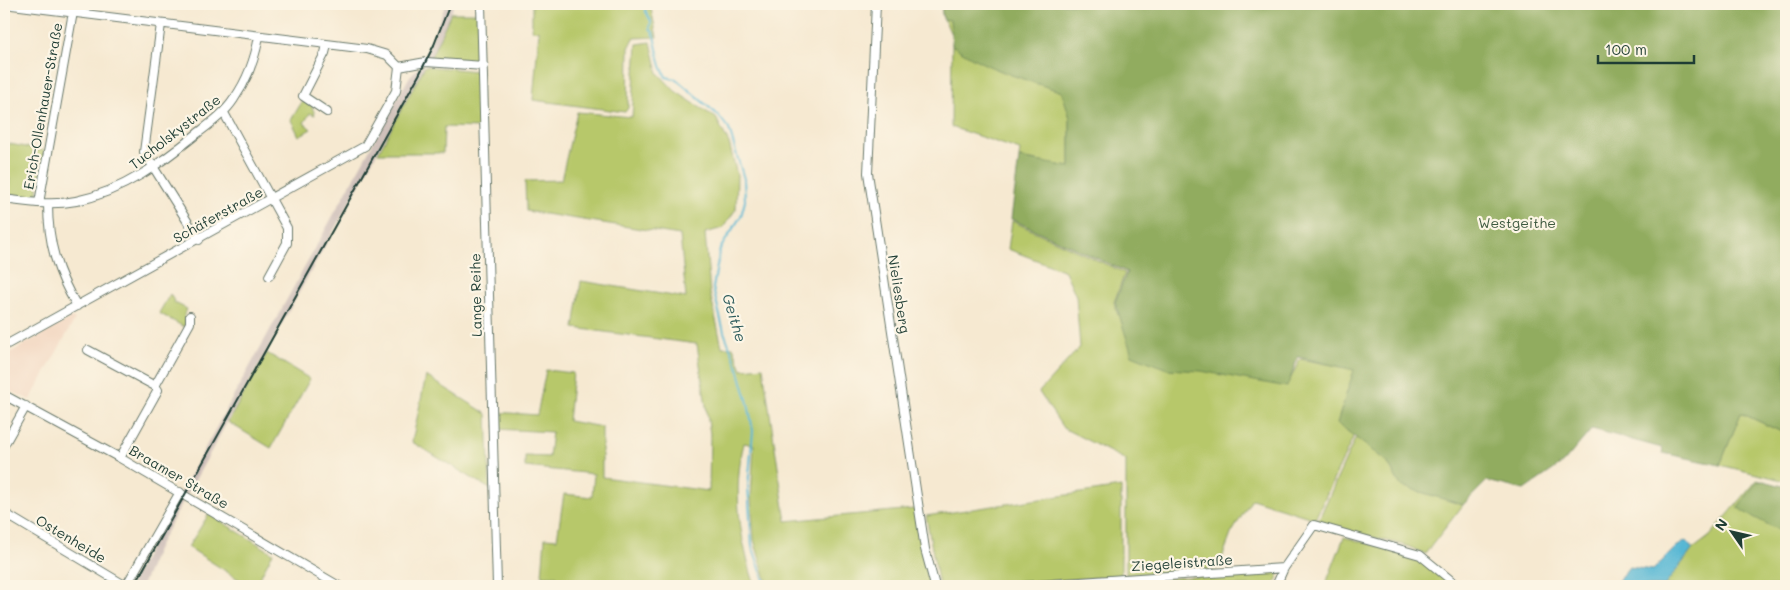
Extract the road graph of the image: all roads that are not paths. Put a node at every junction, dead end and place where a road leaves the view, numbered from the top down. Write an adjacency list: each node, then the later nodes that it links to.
1 (4, 4): 4 (street)
2 (481, 4): 9 (street, Lange Reihe)
3 (876, 4): 34 (street, Nieliesberg)
4 (73, 12): 5 (street); 15 (street, Erich-Ollenhauer-Straße)
5 (161, 24): 6 (street); 12 (street)
6 (259, 36): 7 (street); 11 (street, Tucholskystraße)
7 (327, 45): 8 (street); 10 (street)
8 (399, 66): 9 (street); 14 (street, Schäferstraße)
9 (484, 66): 33 (street, Lange Reihe)
10 (327, 112)
11 (224, 113): 12 (street, Tucholskystraße); 14 (street)
12 (154, 168): 16 (street, Tucholskystraße); 17 (street)
13 (4, 199): 15 (street, Tucholskystraße)
14 (272, 199): 17 (street, Schäferstraße); 18 (street)
15 (39, 203): 16 (street, Tucholskystraße)
16 (48, 204): 19 (street, Erich-Ollenhauer-Straße)
17 (199, 240): 19 (street, Schäferstraße)
18 (270, 276)
19 (77, 306): 21 (street, Schäferstraße)
20 (190, 316): 23 (street)
21 (4, 346)
22 (88, 350): 23 (street)
23 (155, 386): 27 (street)
24 (4, 395): 25 (street, Braamer Straße)
25 (26, 406): 26 (street); 27 (street, Braamer Straße)
26 (4, 445)
27 (120, 458): 28 (street, Braamer Straße)
28 (180, 492): 31 (street); 32 (street, Braamer Straße)
29 (4, 513): 31 (street, Ostenheide)
30 (1284, 568): 35 (street, Ziegeleistraße); 36 (street); 37 (street)
31 (126, 586)
32 (339, 586)
33 (497, 586)
34 (935, 586)
35 (1022, 586)
36 (1276, 586)
37 (1458, 586)

